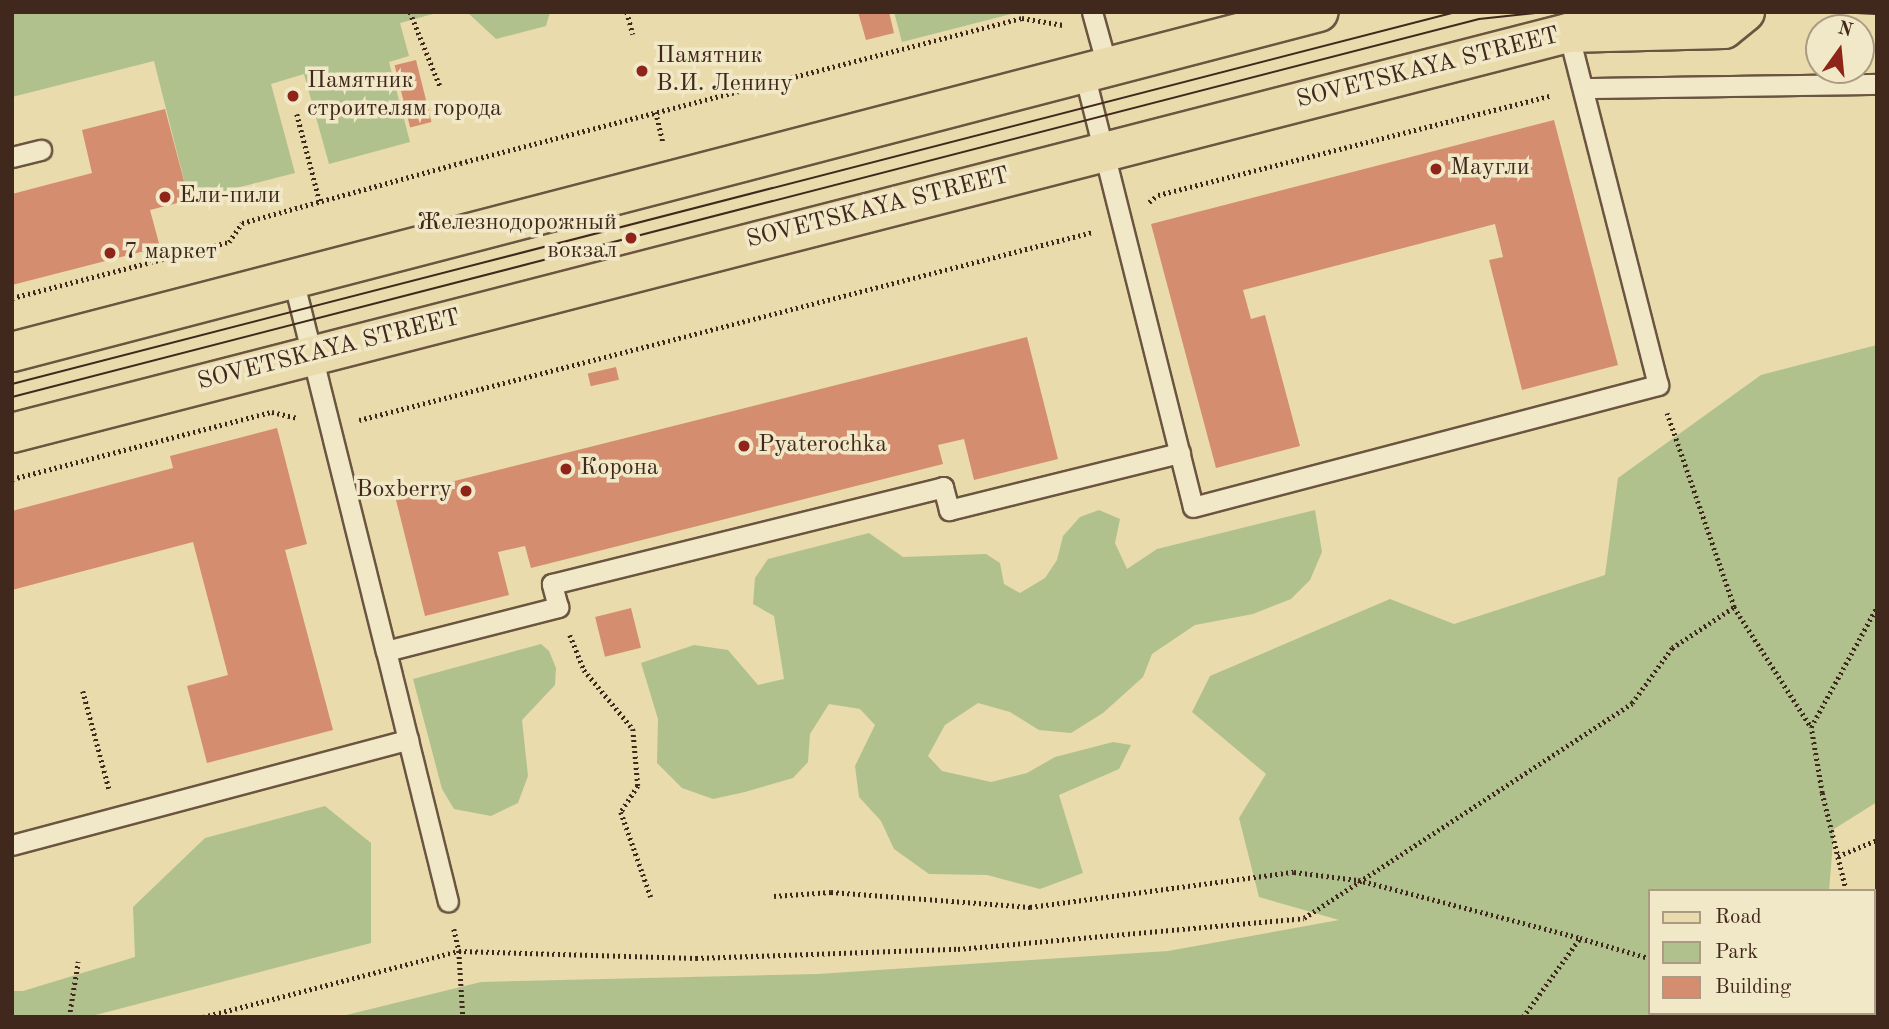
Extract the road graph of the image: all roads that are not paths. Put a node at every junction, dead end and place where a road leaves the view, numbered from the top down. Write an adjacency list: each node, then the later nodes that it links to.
1 (1319, 12): 4 (main road)
2 (1745, 12): 3 (main road, SOVETSKAYA STREET)
3 (1568, 33): 6 (lane); 8 (main road, SOVETSKAYA STREET)
4 (1095, 45): 8 (lane); 10 (main road)
5 (1877, 84): 6 (lane)
6 (1584, 88): 14 (lane)
7 (41, 150): 9 (lane)
8 (1103, 151): 12 (main road, SOVETSKAYA STREET); 14 (lane)
9 (12, 157)
10 (293, 279): 11 (main road); 12 (lane)
11 (12, 352)
12 (312, 355): 13 (main road, SOVETSKAYA STREET); 15 (lane)
13 (12, 433)
14 (1180, 453): 15 (lane)
15 (386, 651): 16 (lane)
16 (408, 740): 17 (lane); 18 (lane)
17 (12, 845)
18 (448, 901)

